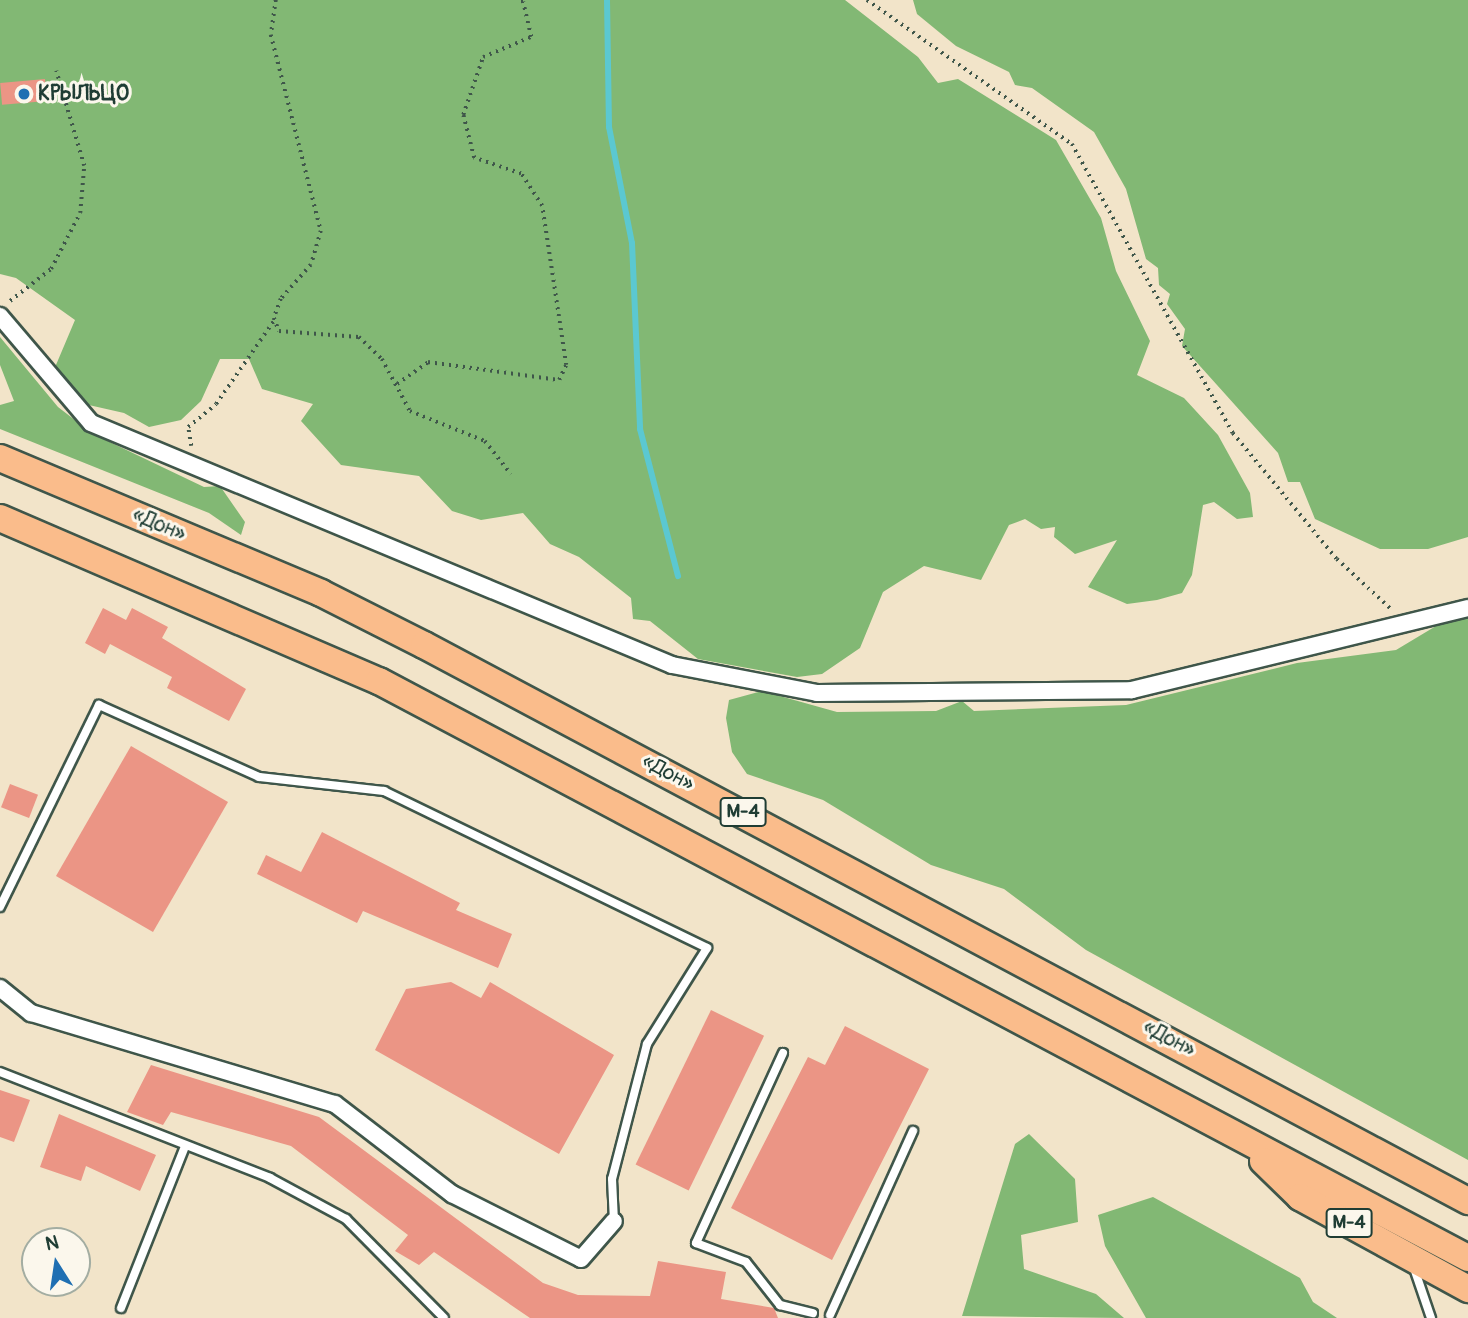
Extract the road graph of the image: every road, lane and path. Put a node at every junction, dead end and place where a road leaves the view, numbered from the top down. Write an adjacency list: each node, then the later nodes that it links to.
1 (276, 0): 7 (path)
2 (516, 0): 8 (path)
3 (867, 0): 14 (path)
4 (56, 71): 5 (path)
5 (0, 308)
6 (0, 316): 10 (street)
7 (275, 319): 8 (path); 10 (path)
8 (397, 384): 11 (path)
9 (0, 458): 22 (highway, «Дон» / М-4)
10 (194, 466): 14 (street)
11 (511, 474)
12 (0, 518): 20 (highway, М-4)
13 (1468, 608): 14 (street)
14 (1409, 626)
15 (0, 906): 23 (lane)
16 (0, 988): 23 (street)
17 (783, 1053): 28 (lane)
18 (0, 1072): 21 (lane)
19 (913, 1131): 29 (lane)
20 (1242, 1141): 24 (highway, М-4); 25 (highway, М-4)
21 (186, 1146): 27 (lane); 30 (lane)
22 (1468, 1200)
23 (614, 1221)
24 (1409, 1255): 26 (highway, М-4); 31 (lane)
25 (1468, 1258)
26 (1468, 1289)
27 (121, 1308)
28 (813, 1313)
29 (830, 1315)
30 (444, 1318)
31 (1432, 1318)

